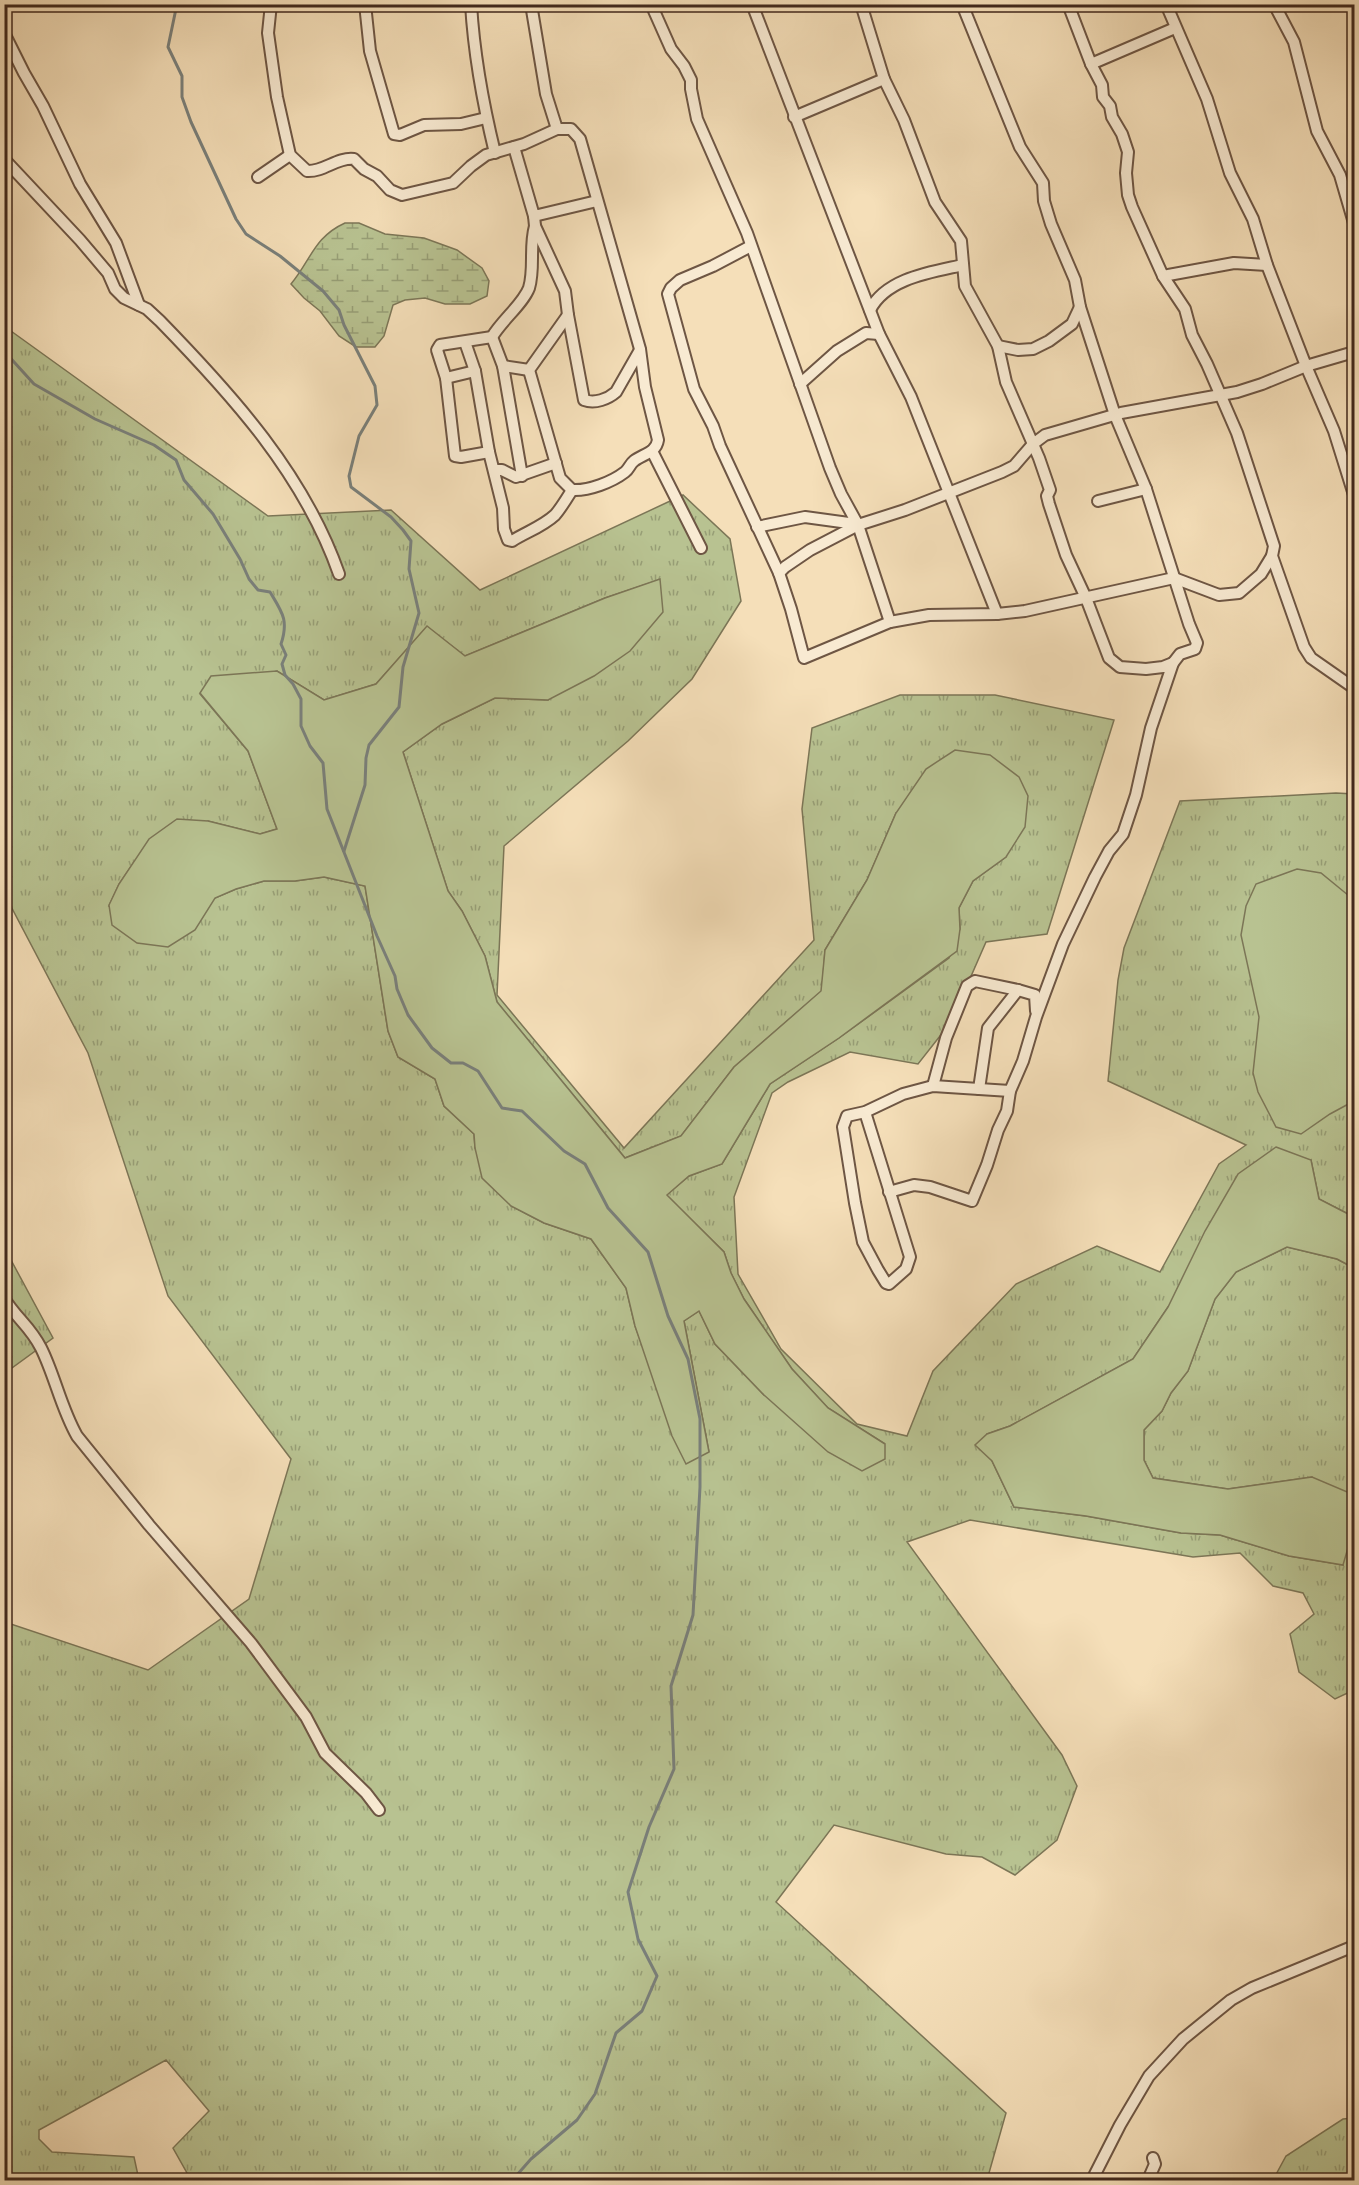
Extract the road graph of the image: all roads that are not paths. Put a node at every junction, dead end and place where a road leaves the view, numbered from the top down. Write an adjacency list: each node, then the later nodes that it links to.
1 (13, 4): 13 (street)
2 (271, 4): 23 (street)
3 (365, 4): 19 (street)
4 (471, 4): 19 (street)
5 (531, 4): 20 (street)
6 (651, 4): 29 (street)
7 (752, 4): 18 (street)
8 (962, 4): 34 (street)
9 (1068, 4): 16 (street)
10 (1166, 4): 14 (street)
11 (1274, 4): 28 (street)
12 (863, 5): 17 (street)
13 (4, 8)
14 (1175, 28): 16 (street); 31 (street)
15 (4, 33): 33 (street)
16 (1091, 64): 32 (street)
17 (884, 79): 18 (street); 30 (street)
18 (794, 117): 35 (street)
19 (486, 118): 22 (street)
20 (557, 129): 21 (street); 26 (street)
21 (514, 147): 22 (street); 27 (street)
22 (495, 153): 23 (street)
23 (291, 155): 25 (street)
24 (4, 159): 33 (street)
25 (258, 177)
26 (597, 201): 27 (street); 41 (street)
27 (534, 221): 36 (street); 38 (street)
28 (1354, 223)
29 (751, 246): 48 (street); 63 (street)
30 (963, 265): 35 (street); 40 (street)
31 (1268, 265): 32 (street); 44 (street)
32 (1163, 276): 49 (street)
33 (139, 305): 67 (street)
34 (1080, 307): 40 (street); 50 (street)
35 (870, 310): 37 (street)
36 (568, 315): 41 (street); 45 (street)
37 (879, 334): 48 (street); 59 (street)
38 (492, 337): 39 (street); 43 (street)
39 (465, 342): 46 (street); 47 (street)
40 (999, 346): 51 (street)
41 (640, 350): 52 (street)
42 (1354, 352): 44 (street)
43 (503, 366): 45 (street); 56 (street)
44 (1306, 366): 49 (street); 60 (street)
45 (529, 370): 54 (street)
46 (474, 371): 47 (street); 53 (street)
47 (446, 378): 53 (street)
48 (800, 384): 62 (street)
49 (1221, 394): 50 (street); 65 (street)
50 (1115, 415): 51 (street); 57 (street)
51 (1033, 444): 59 (street); 69 (street)
52 (652, 451): 58 (street); 64 (street)
53 (489, 452): 55 (street)
54 (556, 464): 56 (street); 58 (street)
55 (494, 471): 56 (street); 58 (street)
56 (522, 476)
57 (1146, 489): 61 (street); 68 (street)
58 (572, 490)
59 (948, 492): 62 (street); 70 (street)
60 (1354, 495)
61 (1098, 501)
62 (857, 524): 63 (street); 66 (street); 71 (street)
63 (757, 527): 66 (street)
64 (701, 548)
65 (1272, 556): 68 (street); 73 (street)
66 (779, 573): 71 (street)
67 (339, 574)
68 (1174, 578): 69 (street); 72 (street)
69 (1086, 598): 70 (street); 72 (street)
70 (997, 614): 71 (street)
71 (890, 622)
72 (1173, 663): 75 (street)
73 (1354, 688)
74 (1018, 990): 75 (street); 76 (street); 77 (street)
75 (1036, 1017): 78 (street)
76 (933, 1086): 77 (street); 79 (street)
77 (979, 1089): 78 (street)
78 (1011, 1091): 80 (street)
79 (865, 1112): 80 (street); 80 (street)
80 (889, 1192)
81 (4, 1298): 82 (street)
82 (379, 1810)
83 (1354, 1946): 85 (street)
84 (1153, 2158): 86 (street)
85 (1092, 2181)
86 (1148, 2181)

